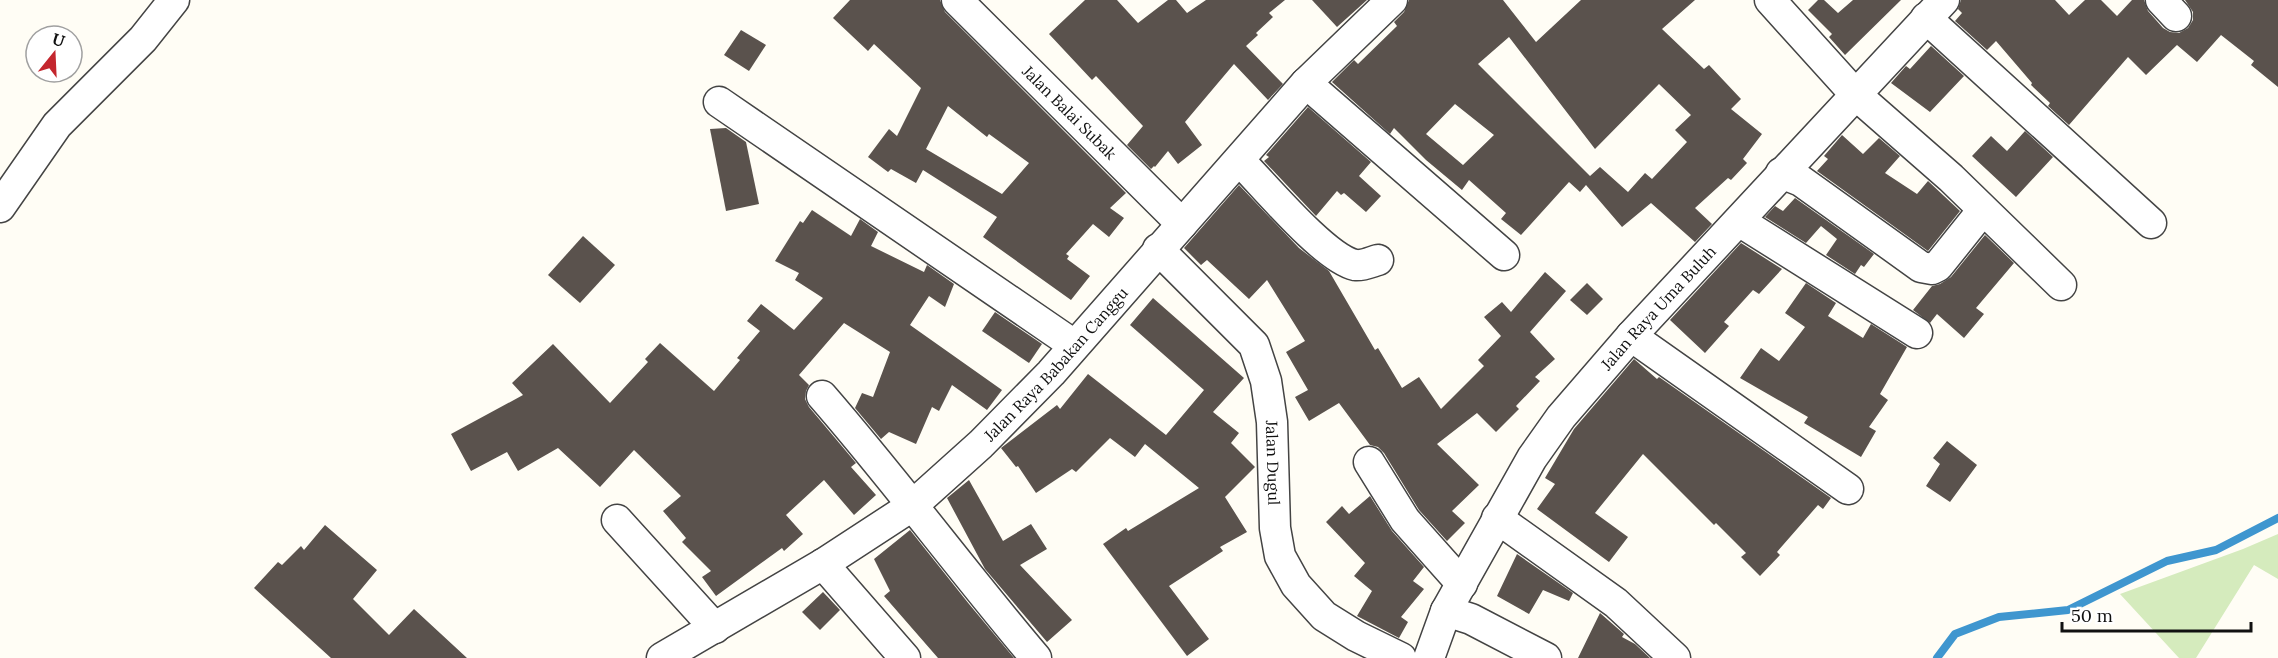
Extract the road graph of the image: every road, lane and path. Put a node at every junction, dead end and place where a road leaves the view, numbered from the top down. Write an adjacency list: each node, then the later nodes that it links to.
1 (174, 0): 11 (street)
2 (957, 0): 15 (street, Jalan Balai Subak)
3 (1392, 0): 6 (street, Jalan Raya Babakan Canggu)
4 (1770, 0): 7 (street)
5 (1935, 9): 7 (street, Jalan Raya Uma Buluh); 14 (street)
6 (1306, 83): 9 (street, Jalan Raya Babakan Canggu); 17 (street)
7 (1855, 94): 10 (street, Jalan Raya Uma Buluh); 19 (street)
8 (719, 102): 22 (street)
9 (1239, 160): 15 (street, Jalan Raya Babakan Canggu); 18 (street)
10 (1781, 172): 12 (street, Jalan Raya Uma Buluh); 13 (street)
11 (0, 207)
12 (1739, 221): 20 (street); 21 (street, Jalan Raya Uma Buluh)
13 (1974, 221)
14 (2151, 223)
15 (1182, 224): 16 (street, Jalan Raya Babakan Canggu)
16 (1158, 249): 22 (street, Jalan Raya Babakan Canggu); 36 (street, Jalan Dugul)
17 (1504, 255)
18 (1378, 260)
19 (2061, 285)
20 (1917, 333)
21 (1631, 336): 25 (street); 27 (street, Jalan Raya Uma Buluh)
22 (1074, 345): 26 (street, Jalan Raya Babakan Canggu)
23 (822, 396): 26 (street)
24 (1369, 462): 30 (street)
25 (1848, 489)
26 (912, 506): 29 (street, Jalan Raya Babakan Canggu); 35 (street)
27 (1497, 518): 30 (street, Jalan Raya Uma Buluh); 39 (street)
28 (617, 520): 32 (street)
29 (823, 564): 32 (street, Jalan Raya Babakan Canggu); 34 (street)
30 (1462, 584): 31 (street, Jalan Raya Uma Buluh)
31 (1446, 611): 37 (street, Jalan Raya Uma Buluh); 38 (street)
32 (715, 628): 33 (street, Jalan Raya Babakan Canggu)
33 (662, 658)
34 (905, 658)
35 (1036, 658)
36 (1401, 658)
37 (1429, 658)
38 (1546, 658)
39 (1675, 658)

